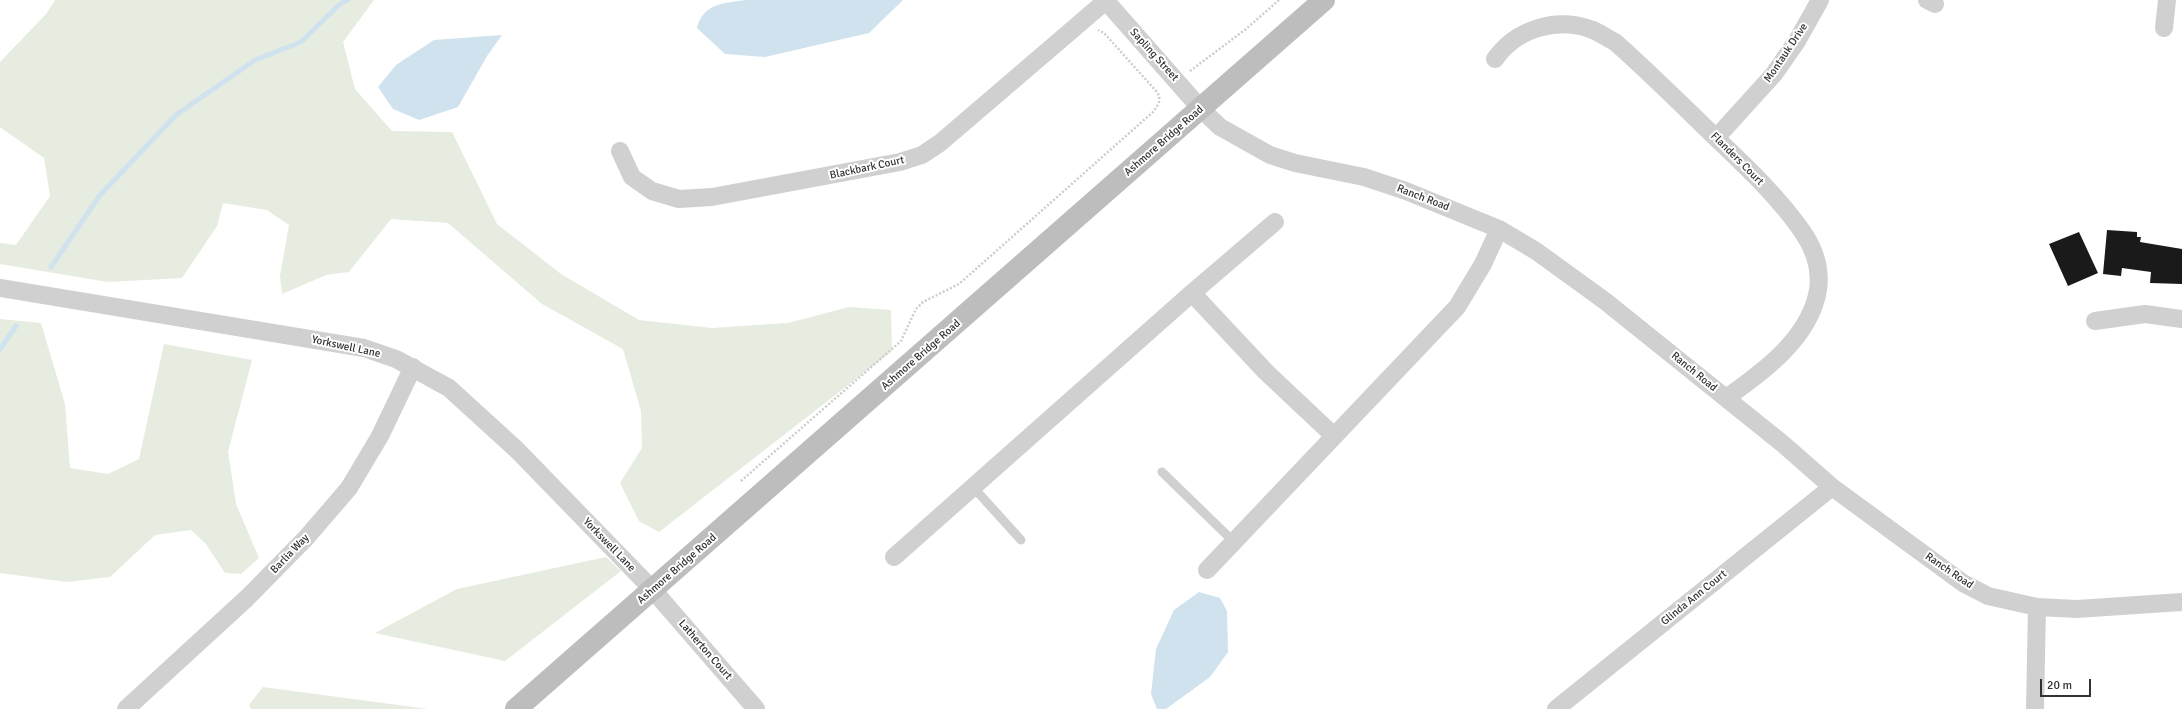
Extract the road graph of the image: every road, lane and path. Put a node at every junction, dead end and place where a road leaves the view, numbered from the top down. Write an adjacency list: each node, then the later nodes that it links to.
1 (1106, 0): 9 (street, Sapling Street); 11 (street, Blackbark Court); 22 (path)
2 (1279, 0): 8 (path)
3 (1324, 0): 9 (main road, Ashmore Bridge Road)
4 (1820, 0): 10 (street, Montauk Drive)
5 (2167, 0): 6 (street)
6 (2164, 28)
7 (1495, 59): 10 (street, Flanders Court)
8 (1190, 71)
9 (1201, 109): 13 (street, Ranch Road); 29 (main road, Ashmore Bridge Road)
10 (1716, 138): 19 (street, Flanders Court)
11 (620, 151)
12 (1275, 222): 15 (street)
13 (1499, 229): 19 (street, Ranch Road); 20 (street)
14 (0, 288): 18 (street, Yorkswell Lane)
15 (1192, 293): 20 (street); 23 (street)
16 (2182, 319): 17 (street)
17 (2095, 321)
18 (414, 367): 29 (street, Yorkswell Lane); 32 (street, Barlia Way)
19 (1726, 398): 24 (street, Ranch Road)
20 (1334, 436): 26 (street)
21 (1162, 472): 26 (lane)
22 (741, 481)
23 (973, 487): 25 (lane); 27 (street)
24 (1832, 487): 31 (street, Ranch Road); 35 (street, Glinda Ann Court)
25 (1021, 540)
26 (1234, 542): 28 (street)
27 (894, 557)
28 (1208, 570)
29 (653, 590): 33 (main road, Ashmore Bridge Road); 34 (street, Latherton Court)
30 (2182, 602): 31 (street, Ranch Road)
31 (2037, 607): 36 (street)
32 (126, 709)
33 (516, 709)
34 (756, 709)
35 (1556, 709)
36 (2035, 709)

